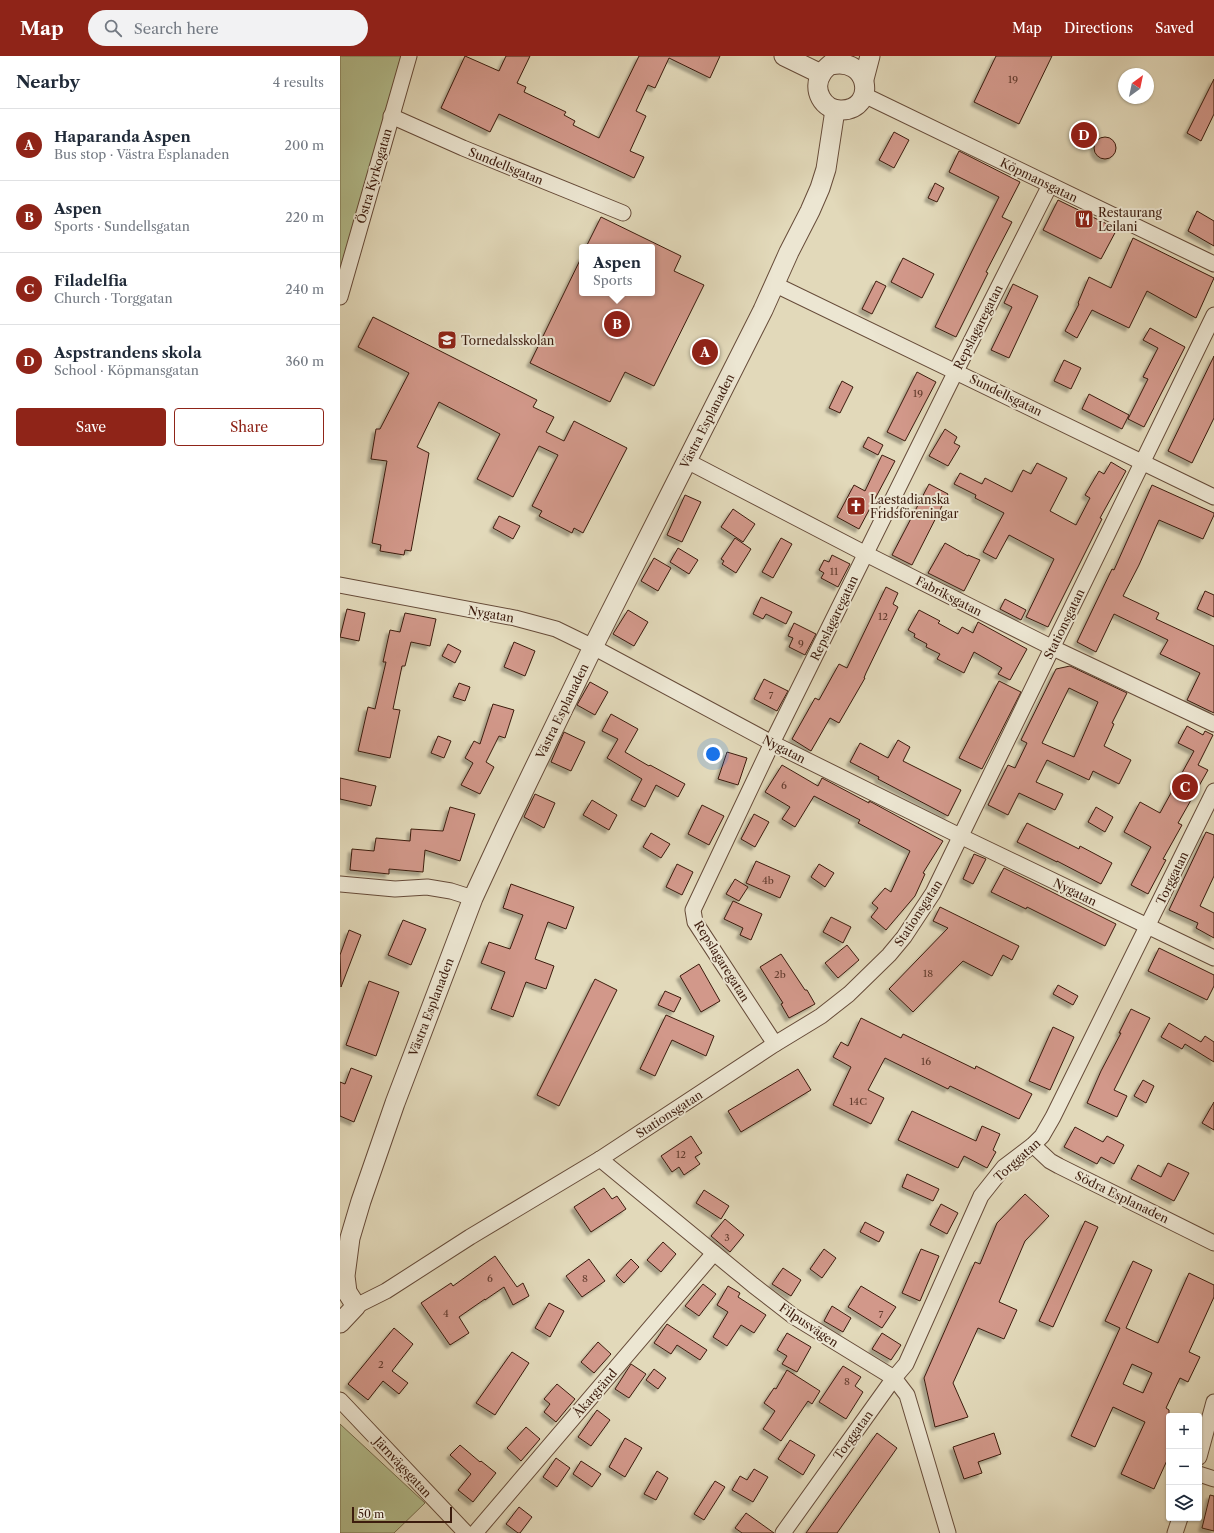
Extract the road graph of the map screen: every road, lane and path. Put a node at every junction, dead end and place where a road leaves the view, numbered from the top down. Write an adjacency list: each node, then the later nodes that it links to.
1 (409, 56): 7 (street, Östra Kyrkogatan)
2 (784, 56): 4 (street)
3 (870, 56): 5 (street)
4 (831, 65): 5 (street); 6 (street)
5 (864, 87): 6 (street); 8 (street, Köpmansgatan)
6 (835, 110): 11 (street, Västra Esplanaden)
7 (391, 116): 9 (street, Sundellsgatan); 12 (street, Östra Kyrkogatan)
8 (1050, 185): 10 (street, Köpmansgatan); 14 (street, Repslagaregatan)
9 (623, 213)
10 (1214, 264)
11 (776, 284): 14 (street, Sundellsgatan); 15 (street, Västra Esplanaden)
12 (340, 296)
13 (1214, 315): 16 (street, Stationsgatan)
14 (956, 371): 16 (street, Sundellsgatan); 18 (street, Repslagaregatan)
15 (687, 461): 18 (street, Fabriksgatan); 20 (street, Västra Esplanaden)
16 (1142, 462): 17 (street, Sundellsgatan); 21 (street, Stationsgatan)
17 (1214, 497)
18 (866, 554): 21 (street, Fabriksgatan); 23 (street, Repslagaregatan)
19 (340, 585): 20 (street, Nygatan)
20 (593, 647): 23 (street, Nygatan); 27 (street, Västra Esplanaden)
21 (1053, 648): 22 (street, Fabriksgatan); 25 (street, Stationsgatan)
22 (1214, 724)
23 (772, 743): 25 (street, Nygatan); 30 (street, Repslagaregatan)
24 (1214, 792): 28 (street, Torggatan)
25 (962, 837): 28 (street, Nygatan); 30 (street, Stationsgatan)
26 (340, 884): 27 (street)
27 (473, 898): 35 (street, Västra Esplanaden)
28 (1148, 926): 29 (street, Nygatan); 31 (street, Torggatan)
29 (1214, 958)
30 (775, 1044): 32 (street, Stationsgatan)
31 (1033, 1145): 33 (street, Södra Esplanaden); 37 (street, Torggatan)
32 (600, 1160): 34 (street, Filpusvägen); 35 (street, Stationsgatan)
33 (1214, 1243)
34 (714, 1253): 37 (street, Filpusvägen); 45 (street, Åkargränd)
35 (356, 1306): 36 (street)
36 (340, 1323)
37 (894, 1378): 46 (street, Torggatan); 47 (street, Filpusvägen)
38 (340, 1400): 44 (street, Järnvägsgatan)
39 (1214, 1402): 40 (street)
40 (1201, 1449)
41 (1202, 1475): 42 (street)
42 (1214, 1479)
43 (1179, 1521): 48 (street)
44 (466, 1533)
45 (475, 1533)
46 (784, 1533)
47 (948, 1533)
48 (1175, 1533)

